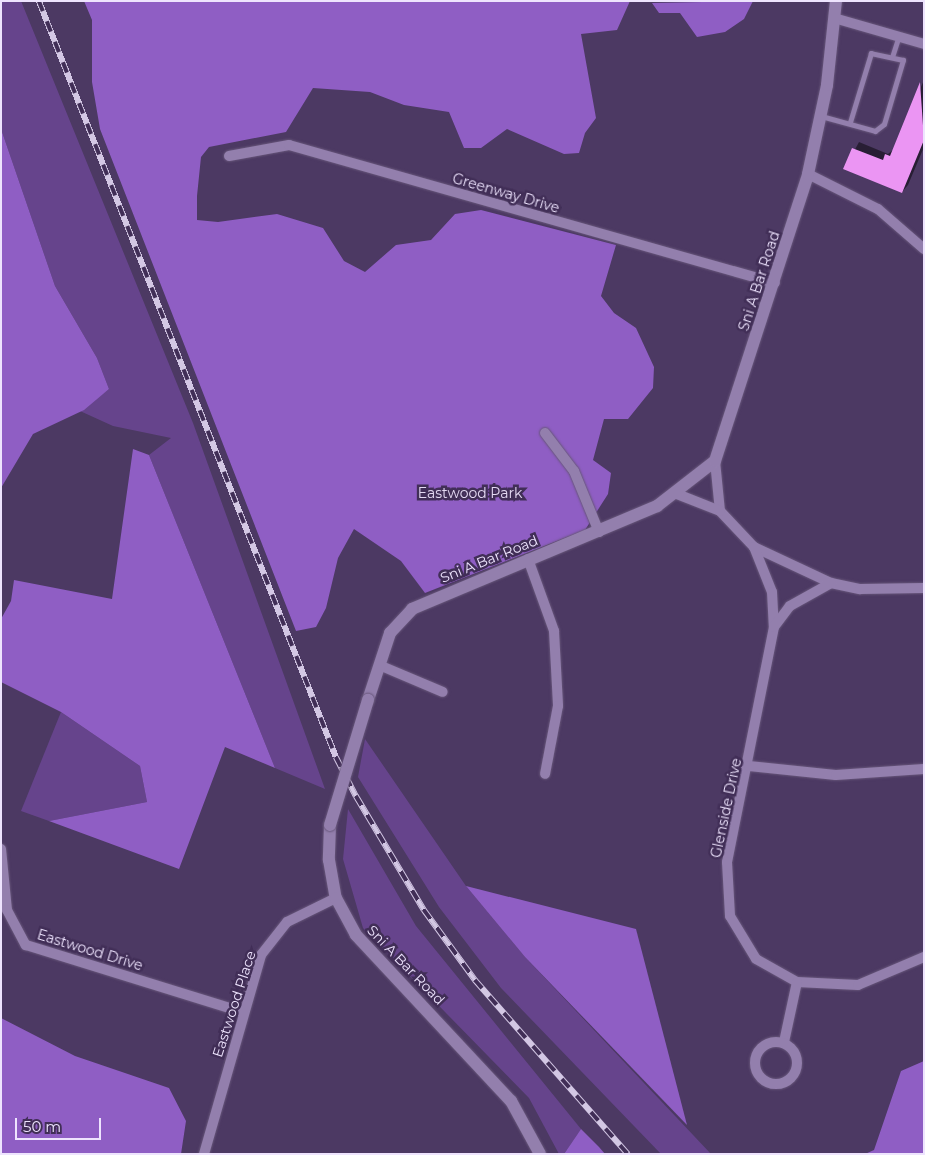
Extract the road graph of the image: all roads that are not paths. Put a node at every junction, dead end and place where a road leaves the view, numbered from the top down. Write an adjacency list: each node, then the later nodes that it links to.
1 (836, 1): 2 (street, Sni A Bar Road)
2 (834, 18): 3 (street); 6 (street, Sni A Bar Road)
3 (899, 35): 4 (street); 5 (lane)
4 (924, 44)
5 (892, 57): 7 (lane); 7 (lane)
6 (820, 116): 7 (lane); 9 (street, Sni A Bar Road)
7 (850, 122)
8 (229, 156): 11 (street, Greenway Drive)
9 (808, 174): 10 (street); 11 (street, Sni A Bar Road)
10 (924, 249)
11 (775, 283): 13 (street, Sni A Bar Road)
12 (545, 433): 16 (street)
13 (715, 462): 14 (street, Sni A Bar Road); 15 (street)
14 (677, 494): 15 (street); 16 (street, Sni A Bar Road)
15 (720, 512): 17 (street)
16 (599, 532): 18 (street, Sni A Bar Road)
17 (754, 547): 19 (street); 21 (street, Glenside Drive)
18 (528, 559): 22 (street, Sni A Bar Road); 26 (street)
19 (831, 583): 20 (street); 21 (street, Glenside Drive)
20 (924, 588)
21 (774, 627): 24 (street, Glenside Drive)
22 (379, 665): 23 (street); 28 (street, Sni A Bar Road, bridge)
23 (443, 692)
24 (749, 766): 25 (street); 30 (street, Glenside Drive)
25 (924, 769)
26 (545, 774)
27 (1, 849): 31 (street, Eastwood Drive)
28 (336, 898): 31 (street, Eastwood Place); 34 (street, Sni A Bar Road)
29 (924, 957): 30 (street, Glenside Drive)
30 (797, 982): 32 (street)
31 (243, 1012): 33 (street, Eastwood Place)
32 (784, 1042): 32 (street)
33 (204, 1154)
34 (540, 1154)

